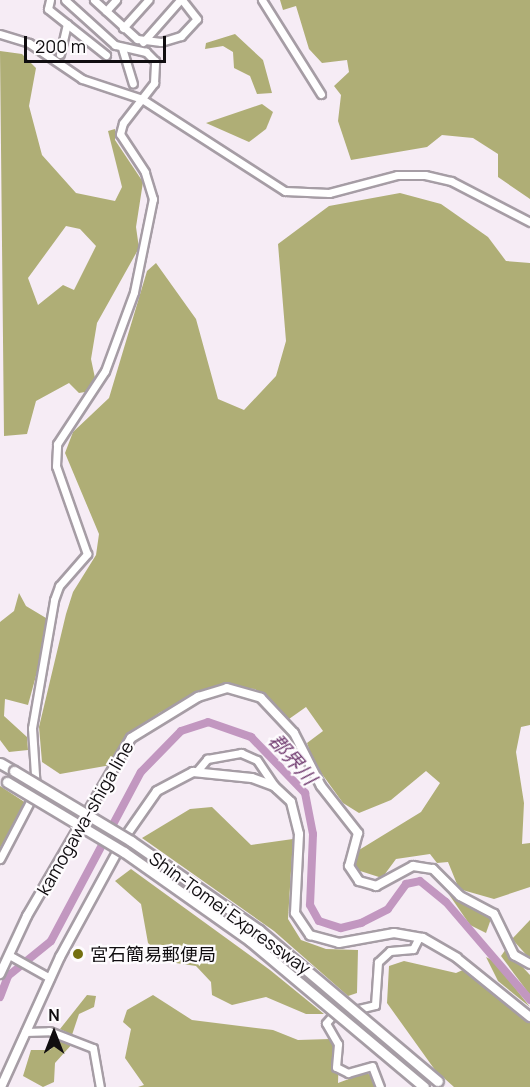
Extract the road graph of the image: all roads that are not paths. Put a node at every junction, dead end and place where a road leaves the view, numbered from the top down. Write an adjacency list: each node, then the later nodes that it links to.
1 (50, 0): 9 (street)
2 (65, 0): 13 (street)
3 (93, 0): 8 (street)
4 (116, 0): 8 (street)
5 (148, 0): 10 (street)
6 (181, 0): 12 (street); 12 (street)
7 (262, 0): 17 (street)
8 (106, 11): 10 (street)
9 (67, 24): 14 (street); 15 (street)
10 (123, 28): 12 (street)
11 (0, 34): 18 (street)
12 (143, 42)
13 (122, 48): 16 (street); 18 (street)
14 (60, 54)
15 (106, 55)
16 (133, 83)
17 (321, 94)
18 (142, 99): 19 (street); 24 (street)
19 (530, 222)
20 (0, 763): 32 (highway, Shin-Tomei Expressway, bridge)
21 (197, 771): 23 (main road); 23 (street); 29 (main road)
22 (3, 780): 36 (highway, Shin-Tomei Expressway, bridge)
23 (276, 788): 25 (main road)
24 (0, 859)
25 (419, 937): 30 (main road); 35 (street)
26 (12, 957): 27 (main road, kamogawa-shiga line); 28 (main road, kamogawa-shiga line); 29 (street)
27 (530, 964)
28 (0, 974)
29 (48, 976): 31 (main road)
30 (530, 1017)
31 (25, 1032): 33 (main road); 34 (street)
32 (441, 1084)
33 (1, 1087)
34 (100, 1087)
35 (380, 1087)
36 (424, 1087)

